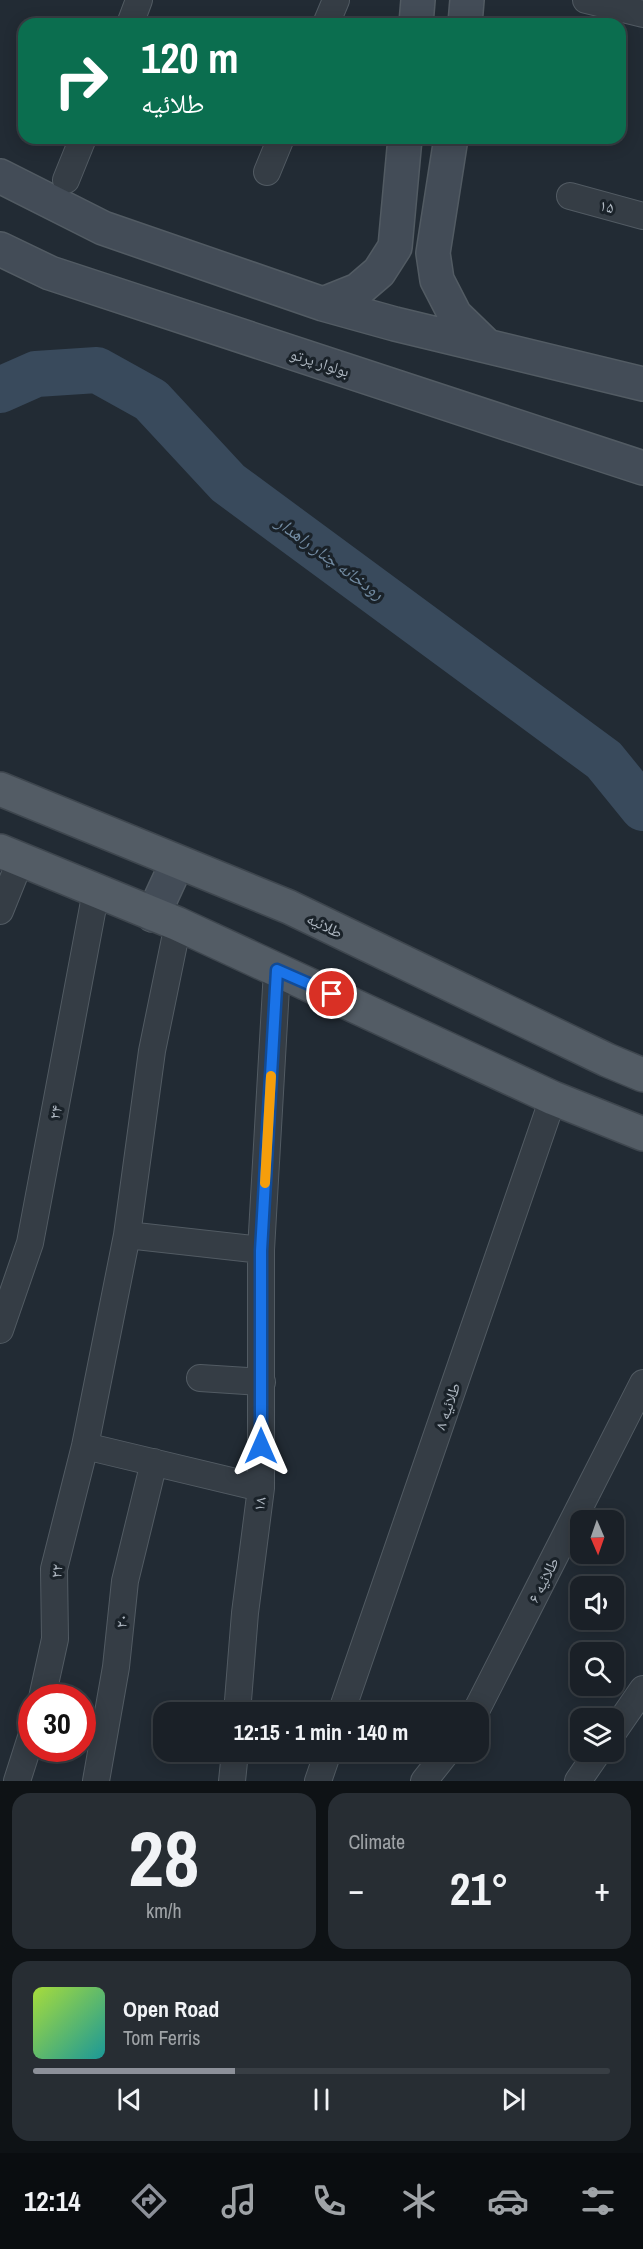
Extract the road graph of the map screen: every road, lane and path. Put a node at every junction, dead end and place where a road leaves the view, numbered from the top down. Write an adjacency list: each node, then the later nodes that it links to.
1 (139, 0): 7 (street)
2 (336, 0): 8 (street)
3 (418, 0): 9 (main road)
4 (467, 0): 10 (main road)
5 (586, 0): 6 (street)
6 (643, 14)
7 (132, 18)
8 (328, 18)
9 (416, 18)
10 (466, 18)
11 (81, 144): 17 (street)
12 (279, 144): 15 (street)
13 (404, 144): 21 (main road)
14 (450, 144): 22 (main road)
15 (267, 172)
16 (0, 176): 23 (main road)
17 (66, 180)
18 (570, 196): 19 (street, ۱۵)
19 (643, 216)
20 (0, 249): 26 (main road, بولوار پرتو)
21 (388, 257): 22 (main road); 23 (main road)
22 (435, 262): 24 (main road)
23 (323, 304): 24 (main road)
24 (488, 347): 25 (main road)
25 (643, 384)
26 (643, 468)
27 (0, 789): 29 (main road, طلائیه)
28 (10, 855): 30 (main road); 31 (street)
29 (177, 862): 32 (main road); 34 (main road, طلائیه)
30 (96, 891): 32 (main road); 39 (street, ۲۴)
31 (0, 911)
32 (166, 920): 33 (main road); 37 (street, ۲۲)
33 (277, 970): 35 (main road); 38 (street, ۱۸)
34 (643, 1074)
35 (553, 1098): 36 (main road); 49 (street, طلائیه ۸)
36 (643, 1134)
37 (127, 1235): 38 (street); 43 (street, ۲۲)
38 (261, 1251): 41 (street, ۱۸)
39 (0, 1330)
40 (200, 1378): 41 (street)
41 (262, 1382): 45 (street, ۱۸)
42 (640, 1399): 50 (street, طلائیه ۶)
43 (85, 1446): 44 (street); 46 (street, ۲۲)
44 (154, 1462): 45 (street); 58 (street, ۲۰)
45 (261, 1488): 48 (street, ۱۸)
46 (45, 1684)
47 (643, 1689): 51 (street)
48 (238, 1702)
49 (345, 1702)
50 (481, 1702)
51 (624, 1717)
52 (23, 1762): 57 (street)
53 (234, 1762): 59 (street)
54 (325, 1762): 60 (street)
55 (439, 1762): 61 (street)
56 (591, 1762): 62 (street)
57 (17, 1781)
58 (96, 1781)
59 (232, 1781)
60 (318, 1781)
61 (424, 1781)
62 (578, 1781)

